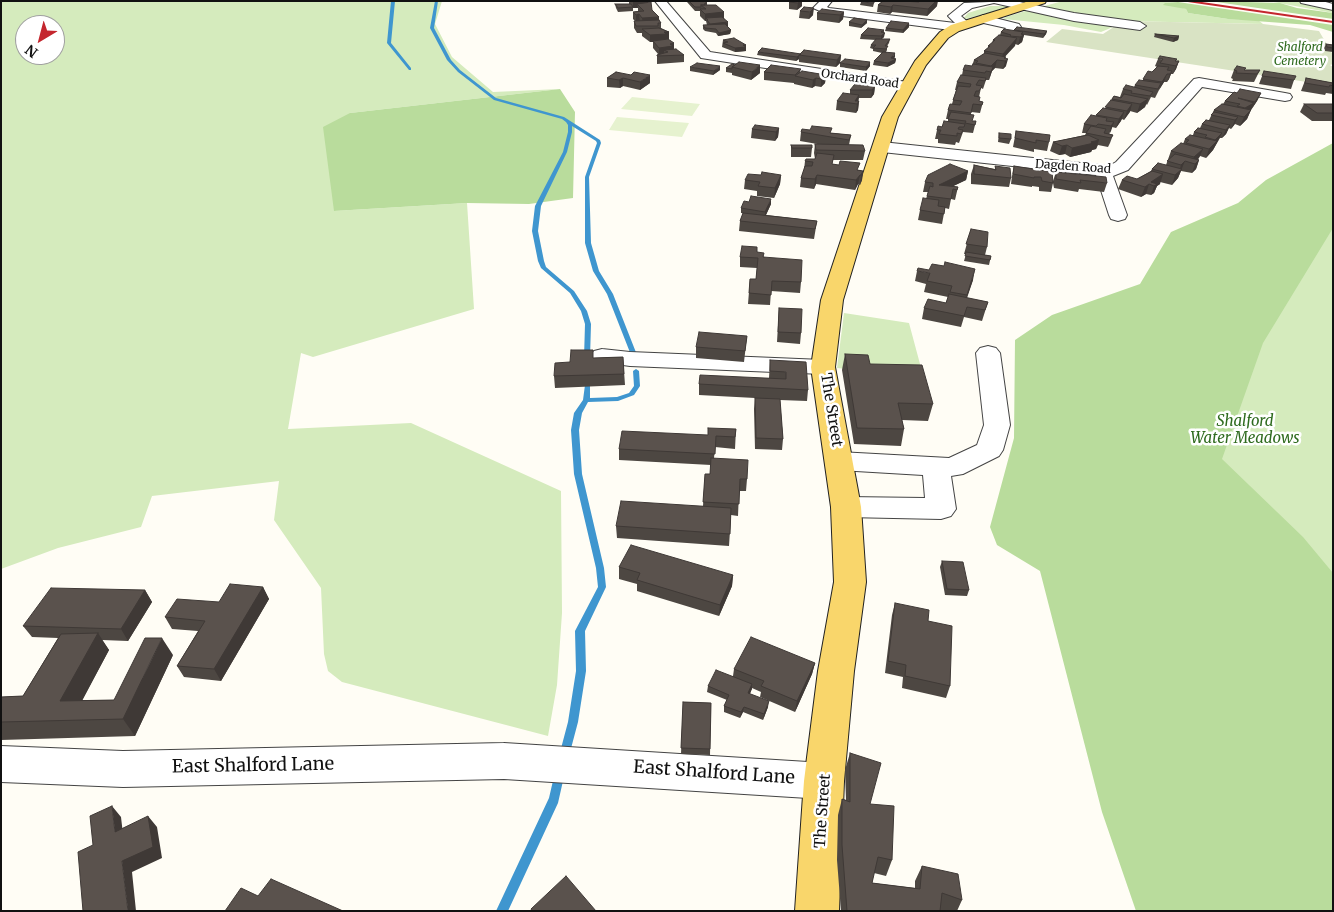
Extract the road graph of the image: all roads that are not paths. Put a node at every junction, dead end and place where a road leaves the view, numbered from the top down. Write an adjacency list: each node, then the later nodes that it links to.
1 (660, 1): 13 (street, Orchard Road)
2 (827, 1): 10 (street)
3 (989, 1): 10 (street)
4 (998, 1): 7 (street)
5 (1041, 1): 7 (main road, The Street)
6 (1305, 1): 8 (street)
7 (1026, 6): 9 (main road, The Street); 11 (street)
8 (1333, 7)
9 (983, 19): 10 (main road, The Street); 12 (street)
10 (961, 25): 13 (main road, The Street)
11 (1140, 26)
12 (1031, 29)
13 (907, 86): 15 (main road, The Street)
14 (1285, 97): 16 (street, Dagden Road)
15 (882, 147): 16 (street, Dagden Road); 20 (main road, The Street)
16 (1104, 171): 17 (street)
17 (1118, 215)
18 (988, 352): 22 (street)
19 (602, 356): 20 (street)
20 (824, 366): 21 (main road, The Street)
21 (839, 461): 22 (street); 23 (main road, The Street)
22 (936, 466): 23 (street)
23 (846, 507): 25 (main road, The Street)
24 (1, 764): 25 (street, East Shalford Lane)
25 (824, 781): 26 (main road, The Street)
26 (817, 911)

